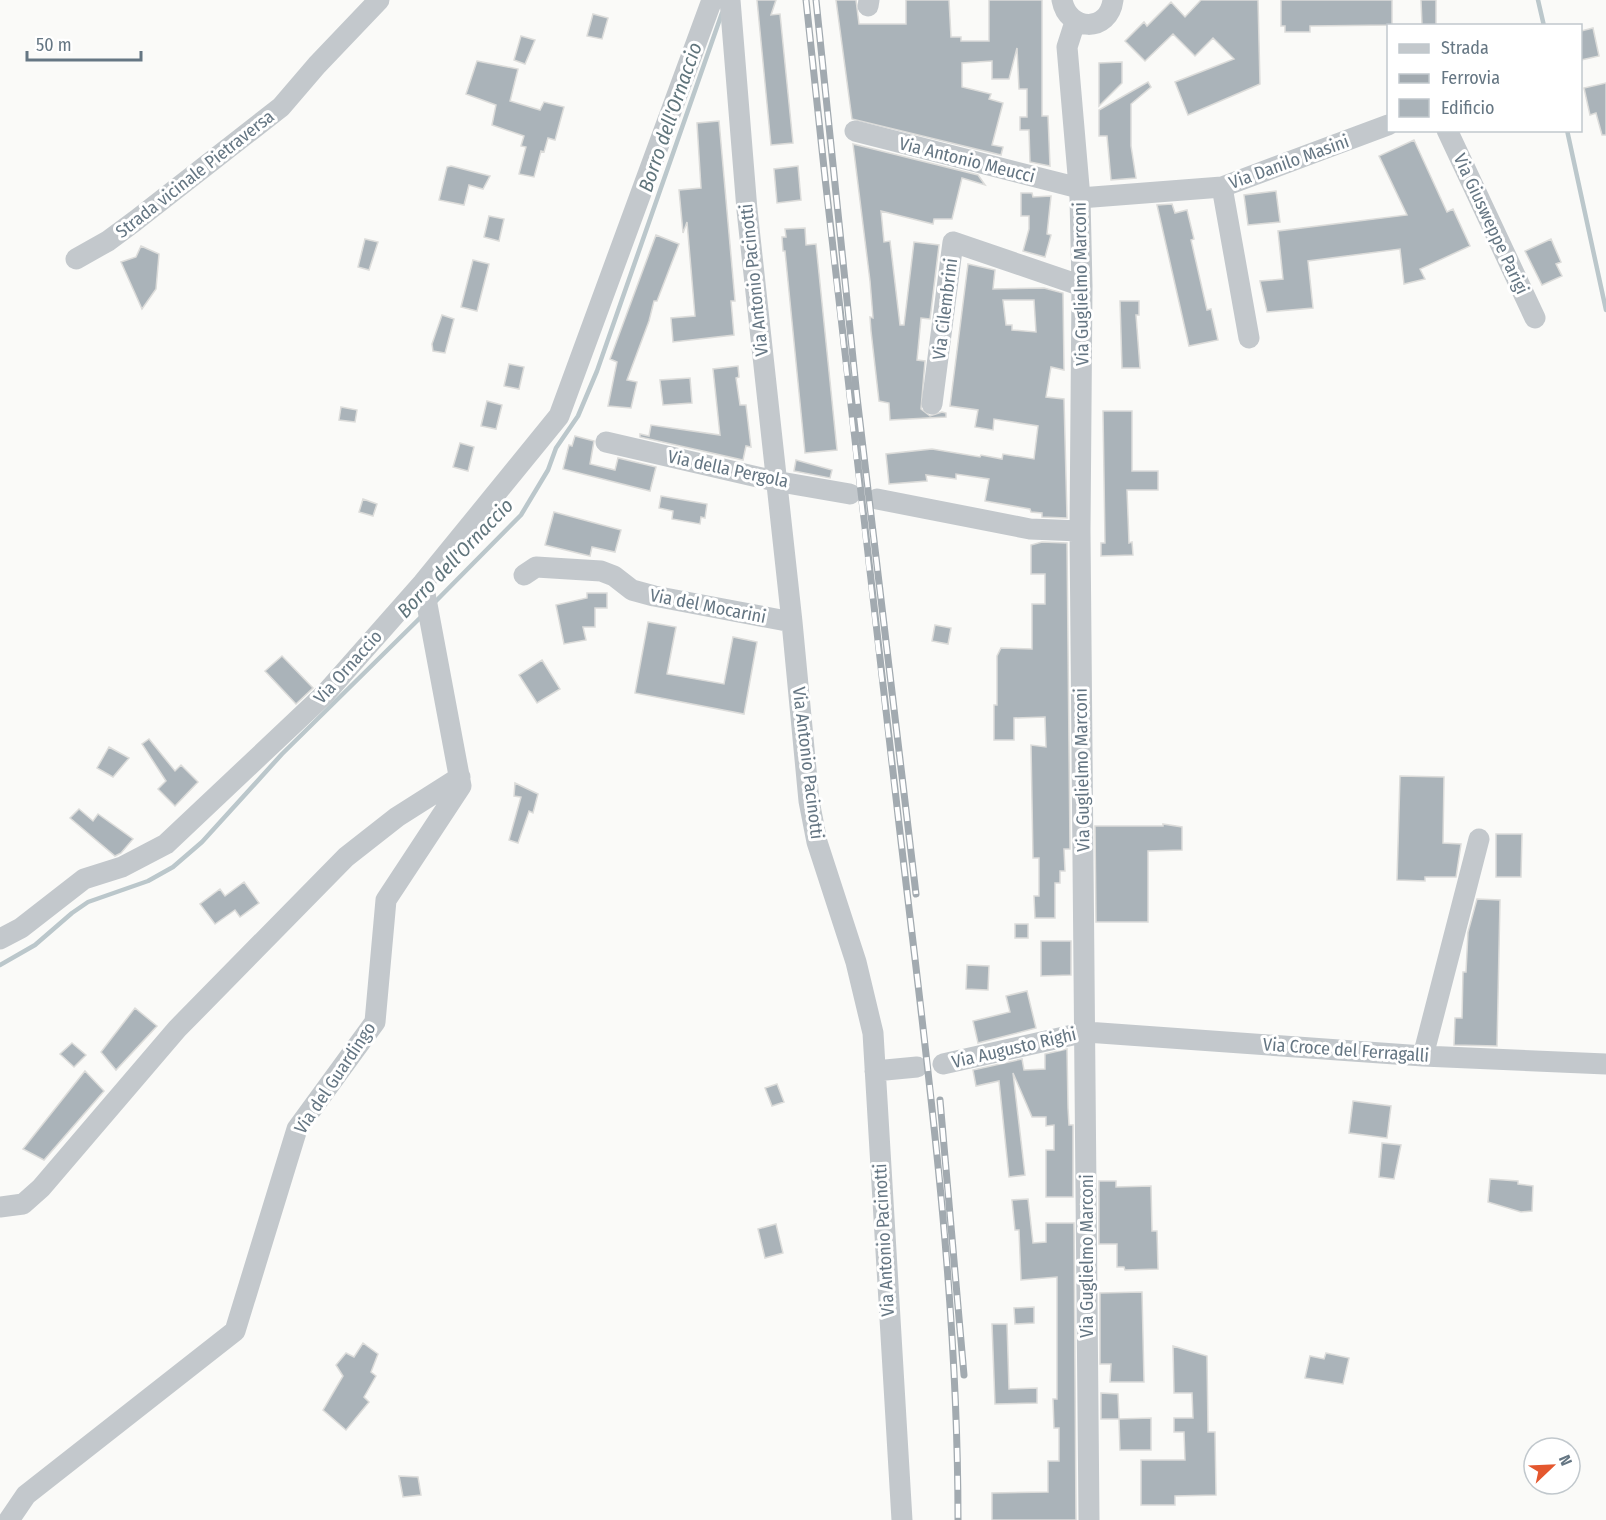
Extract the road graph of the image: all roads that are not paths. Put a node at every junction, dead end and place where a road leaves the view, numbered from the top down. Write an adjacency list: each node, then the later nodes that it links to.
1 (379, 0): 12 (street, Strada vicinale Pietraversa)
2 (712, 0): 23 (street, Via Ornaccio)
3 (730, 0): 18 (street, Via Antonio Pacinotti)
4 (1062, 0): 6 (street)
5 (1113, 0): 6 (street)
6 (1075, 22): 11 (street, Via Guglielmo Marconi)
7 (1387, 126): 10 (street, Via Danilo Masini)
8 (855, 131): 11 (street, Via Antonio Meucci)
9 (1448, 132): 14 (street, Via Giusweppe Parigi)
10 (1222, 187): 11 (street, Via Danilo Masini); 15 (street)
11 (1079, 193): 13 (street, Via Guglielmo Marconi)
12 (76, 259)
13 (1082, 286): 16 (street, Via Cilembrini); 21 (street, Via Guglielmo Marconi)
14 (1535, 318)
15 (1249, 338)
16 (932, 404)
17 (606, 442): 18 (street, Via della Pergola)
18 (775, 481): 19 (street, Via della Pergola); 24 (street, Via Antonio Pacinotti)
19 (850, 494)
20 (878, 499): 21 (street)
21 (1080, 531): 28 (street, Via Guglielmo Marconi)
22 (524, 575): 24 (street, Via del Mocarini)
23 (424, 591): 25 (street); 27 (street, Via Ornaccio)
24 (792, 622): 33 (street, Via Antonio Pacinotti)
25 (460, 777): 34 (street); 35 (street, Via del Guardingo)
26 (1479, 839): 29 (street)
27 (0, 939)
28 (1086, 1032): 29 (street, Via Croce del Ferragalli); 30 (street, Via Augusto Righi); 37 (street, Via Guglielmo Marconi)
29 (1423, 1056): 31 (street, Via Croce del Ferragalli)
30 (943, 1064)
31 (1606, 1064)
32 (916, 1067): 33 (street)
33 (875, 1071): 36 (street, Via Antonio Pacinotti)
34 (0, 1207)
35 (9, 1520)
36 (902, 1520)
37 (1089, 1520)

